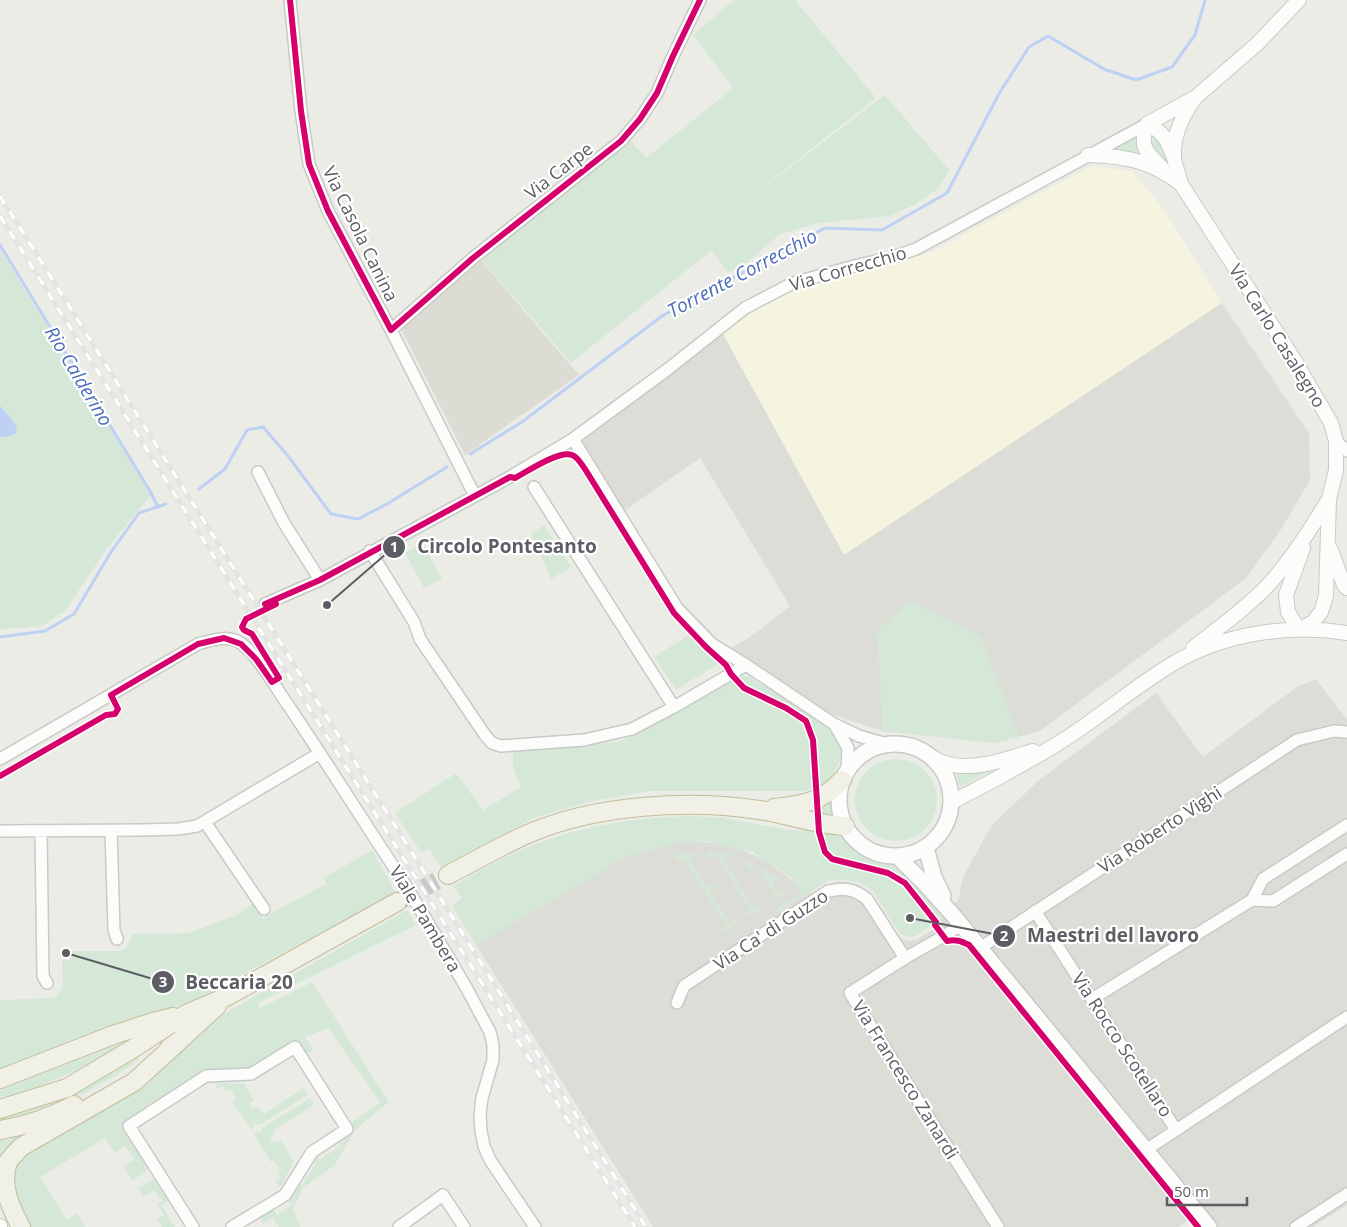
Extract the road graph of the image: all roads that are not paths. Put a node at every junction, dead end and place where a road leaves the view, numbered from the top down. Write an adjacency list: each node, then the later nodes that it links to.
1 (290, 0): 10 (street, Via Casola Canina)
2 (700, 0): 10 (street, Via Carpe)
3 (1299, 0): 4 (street, Via Correcchio)
4 (1196, 97): 5 (street, Via Correcchio); 7 (street, Via Carlo Casalegno)
5 (1147, 124): 6 (street, Via Correcchio); 7 (street, Via Carlo Casalegno); 8 (street, Via Carlo Casalegno)
6 (1088, 156): 8 (street, Via Carlo Casalegno); 11 (street, Via Correcchio)
7 (1174, 158): 9 (street, Via Carlo Casalegno)
8 (1164, 171): 9 (street, Via Carlo Casalegno)
9 (1181, 184): 12 (street, Via Carlo Casalegno)
10 (391, 330): 16 (street, Via Casola Canina)
11 (573, 439): 16 (street, Via Correcchio); 27 (street)
12 (1336, 441): 13 (street); 17 (street, Via Carlo Casalegno)
13 (1347, 451)
14 (258, 472): 21 (street)
15 (534, 487): 28 (street)
16 (475, 496): 20 (street, Via Correcchio)
17 (1329, 499): 18 (street, Via Carlo Casalegno); 19 (street, Via Carlo Casalegno)
18 (1314, 522): 24 (street, Via Carlo Casalegno); 26 (street, Via Carlo Casalegno)
19 (1328, 545): 22 (street, Via Carlo Casalegno); 24 (street, Via Carlo Casalegno)
20 (370, 552): 21 (street, Via Correcchio); 28 (street)
21 (320, 580): 23 (street, Via Correcchio)
22 (1347, 588)
23 (265, 604)
24 (1300, 630): 25 (street); 26 (street)
25 (1347, 633)
26 (1174, 662): 31 (street)
27 (746, 665): 28 (street); 29 (street)
28 (674, 707)
29 (834, 724): 32 (street); 36 (street)
30 (1347, 732): 52 (street, Via Roberto Vighi)
31 (1062, 741): 33 (street); 37 (street)
32 (887, 744): 33 (main road); 36 (main road)
33 (917, 748): 37 (main road)
34 (320, 753): 35 (street, Viale Pambera); 39 (street); 75 (street, Viale Pambera, bridge)
35 (0, 760)
36 (845, 775): 38 (highway); 41 (main road)
37 (952, 802): 45 (main road)
38 (758, 810): 41 (highway); 48 (highway)
39 (205, 822): 42 (street); 51 (street)
40 (1347, 825): 49 (street)
41 (845, 826): 47 (main road)
42 (111, 830): 44 (street); 54 (street)
43 (0, 831): 44 (street)
44 (41, 831): 57 (street)
45 (926, 848): 47 (main road); 53 (main road)
46 (1347, 854): 49 (street)
47 (898, 857): 53 (main road)
48 (448, 875)
49 (1252, 900): 59 (street)
50 (397, 902): 58 (highway)
51 (264, 909)
52 (1036, 911): 55 (street, Via Roberto Vighi); 59 (street, Via Rocco Scotellaro)
53 (957, 920): 55 (main road); 56 (street, Via Francesco Zanardi)
54 (117, 939)
55 (980, 948): 68 (main road)
56 (905, 958): 60 (street, Via Ca' di Guzzo); 76 (street, Via Francesco Zanardi)
57 (47, 983)
58 (226, 997): 61 (highway); 63 (highway)
59 (1092, 999): 67 (street, Via Rocco Scotellaro)
60 (677, 1003)
61 (186, 1014): 64 (highway); 65 (highway)
62 (1347, 1017): 67 (street)
63 (179, 1042): 66 (highway); 70 (highway)
64 (0, 1079)
65 (0, 1109)
66 (0, 1130)
67 (1176, 1130): 68 (street)
68 (1146, 1150): 77 (main road)
69 (1347, 1194): 78 (street)
70 (21, 1227)
71 (193, 1227): 72 (street)
72 (232, 1227)
73 (399, 1227): 74 (street)
74 (464, 1227)
75 (535, 1227)
76 (998, 1227)
77 (1209, 1227)
78 (1296, 1227)

